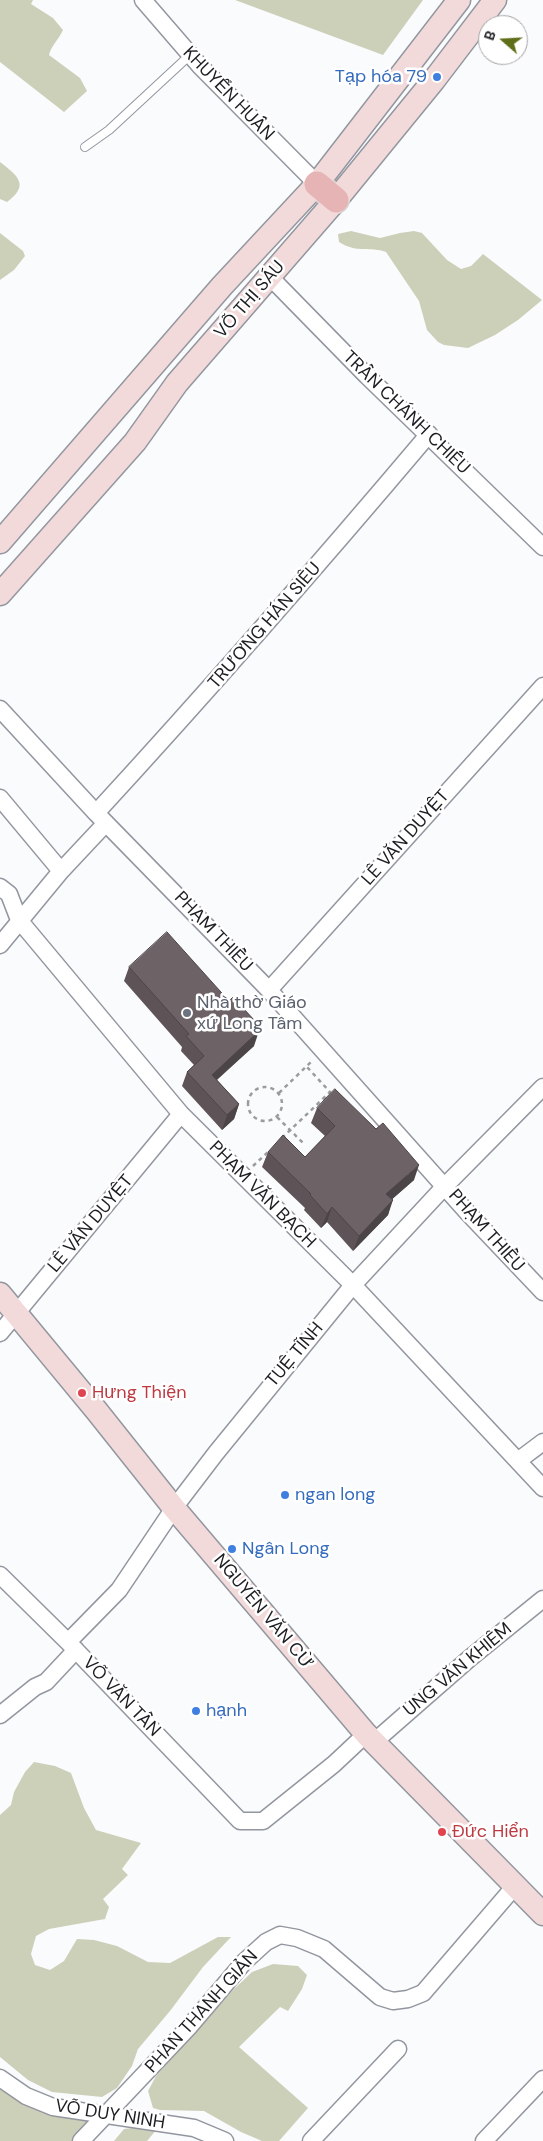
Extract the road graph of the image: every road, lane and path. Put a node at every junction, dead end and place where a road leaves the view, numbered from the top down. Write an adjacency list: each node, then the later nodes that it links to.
1 (143, 0): 4 (street, KHUYỂN HUẤN)
2 (459, 0): 6 (main road, VÕ THỊ SÁU)
3 (495, 0): 7 (main road, VÕ THỊ SÁU)
4 (190, 55): 5 (lane); 6 (street, KHUYỂN HUẤN)
5 (85, 147)
6 (317, 184): 7 (main road); 10 (main road, VÕ THỊ SÁU)
7 (336, 200): 8 (main road, VÕ THỊ SÁU)
8 (270, 277): 9 (street, TRẦN CHÁNH CHIẾU); 12 (main road, VÕ THỊ SÁU)
9 (428, 434): 11 (street, TRẦN CHÁNH CHIẾU); 16 (street, TRƯƠNG HÁN SIÊU)
10 (0, 542)
11 (543, 547)
12 (0, 594)
13 (543, 686): 21 (street, LÊ VĂN DUYỆT)
14 (0, 709): 16 (street, PHẠM THIỀU)
15 (0, 798): 17 (street)
16 (101, 818): 17 (street, TRƯƠNG HÁN SIÊU); 21 (street, PHẠM THIỀU)
17 (61, 871): 19 (street, TRƯƠNG HÁN SIÊU)
18 (0, 887): 19 (street, PHẠM VĂN BẠCH)
19 (19, 920): 20 (street, TRƯƠNG HÁN SIÊU); 26 (street, PHẠM VĂN BẠCH)
20 (0, 945)
21 (269, 990): 33 (street, PHẠM THIỀU)
22 (314, 1059): 23 (path)
23 (306, 1067): 25 (path); 28 (path)
24 (543, 1087): 33 (street, TUỆ TĨNH)
25 (279, 1094): 27 (path); 27 (path)
26 (181, 1114): 32 (street, PHẠM VĂN BẠCH); 37 (street, LÊ VĂN DUYỆT)
27 (277, 1117): 28 (path)
28 (290, 1130): 29 (path); 30 (path)
29 (278, 1142)
30 (304, 1144)
31 (272, 1148): 32 (path)
32 (243, 1175): 34 (street, PHẠM VĂN BẠCH)
33 (445, 1186): 34 (street, TUỆ TĨNH); 35 (street, PHẠM THIỀU)
34 (352, 1285): 40 (street, PHẠM VĂN BẠCH); 42 (street, TUỆ TĨNH)
35 (543, 1292)
36 (0, 1294): 37 (main road, NGUYỄN VĂN CỪ)
37 (16, 1314): 38 (street, LÊ VĂN DUYỆT); 42 (main road, NGUYỄN VĂN CỪ)
38 (0, 1333)
39 (543, 1442): 40 (street)
40 (519, 1460): 41 (street, PHẠM VĂN BẠCH)
41 (543, 1488)
42 (174, 1508): 45 (street, TUỆ TĨNH); 47 (main road, NGUYỄN VĂN CỪ)
43 (0, 1575): 45 (street, VÕ VĂN TẦN)
44 (543, 1599): 47 (street, UNG VĂN KHIÊM)
45 (72, 1646): 46 (street, TUỆ TĨNH); 48 (street, VÕ VĂN TẦN)
46 (0, 1716)
47 (370, 1738): 48 (street, UNG VĂN KHIÊM); 49 (main road, NGUYỄN VĂN CỪ)
48 (240, 1821)
49 (515, 1886): 50 (main road, NGUYỄN VĂN CỪ); 54 (street, PHAN THANH GIẢN)
50 (543, 1914)
51 (398, 2049): 57 (street)
52 (0, 2078): 54 (street, VÕ DUY NINH)
53 (543, 2079): 58 (street)
54 (108, 2115): 55 (street, PHAN THANH GIẢN); 56 (street, VÕ DUY NINH)
55 (81, 2141)
56 (225, 2141)
57 (311, 2141)
58 (484, 2141)

